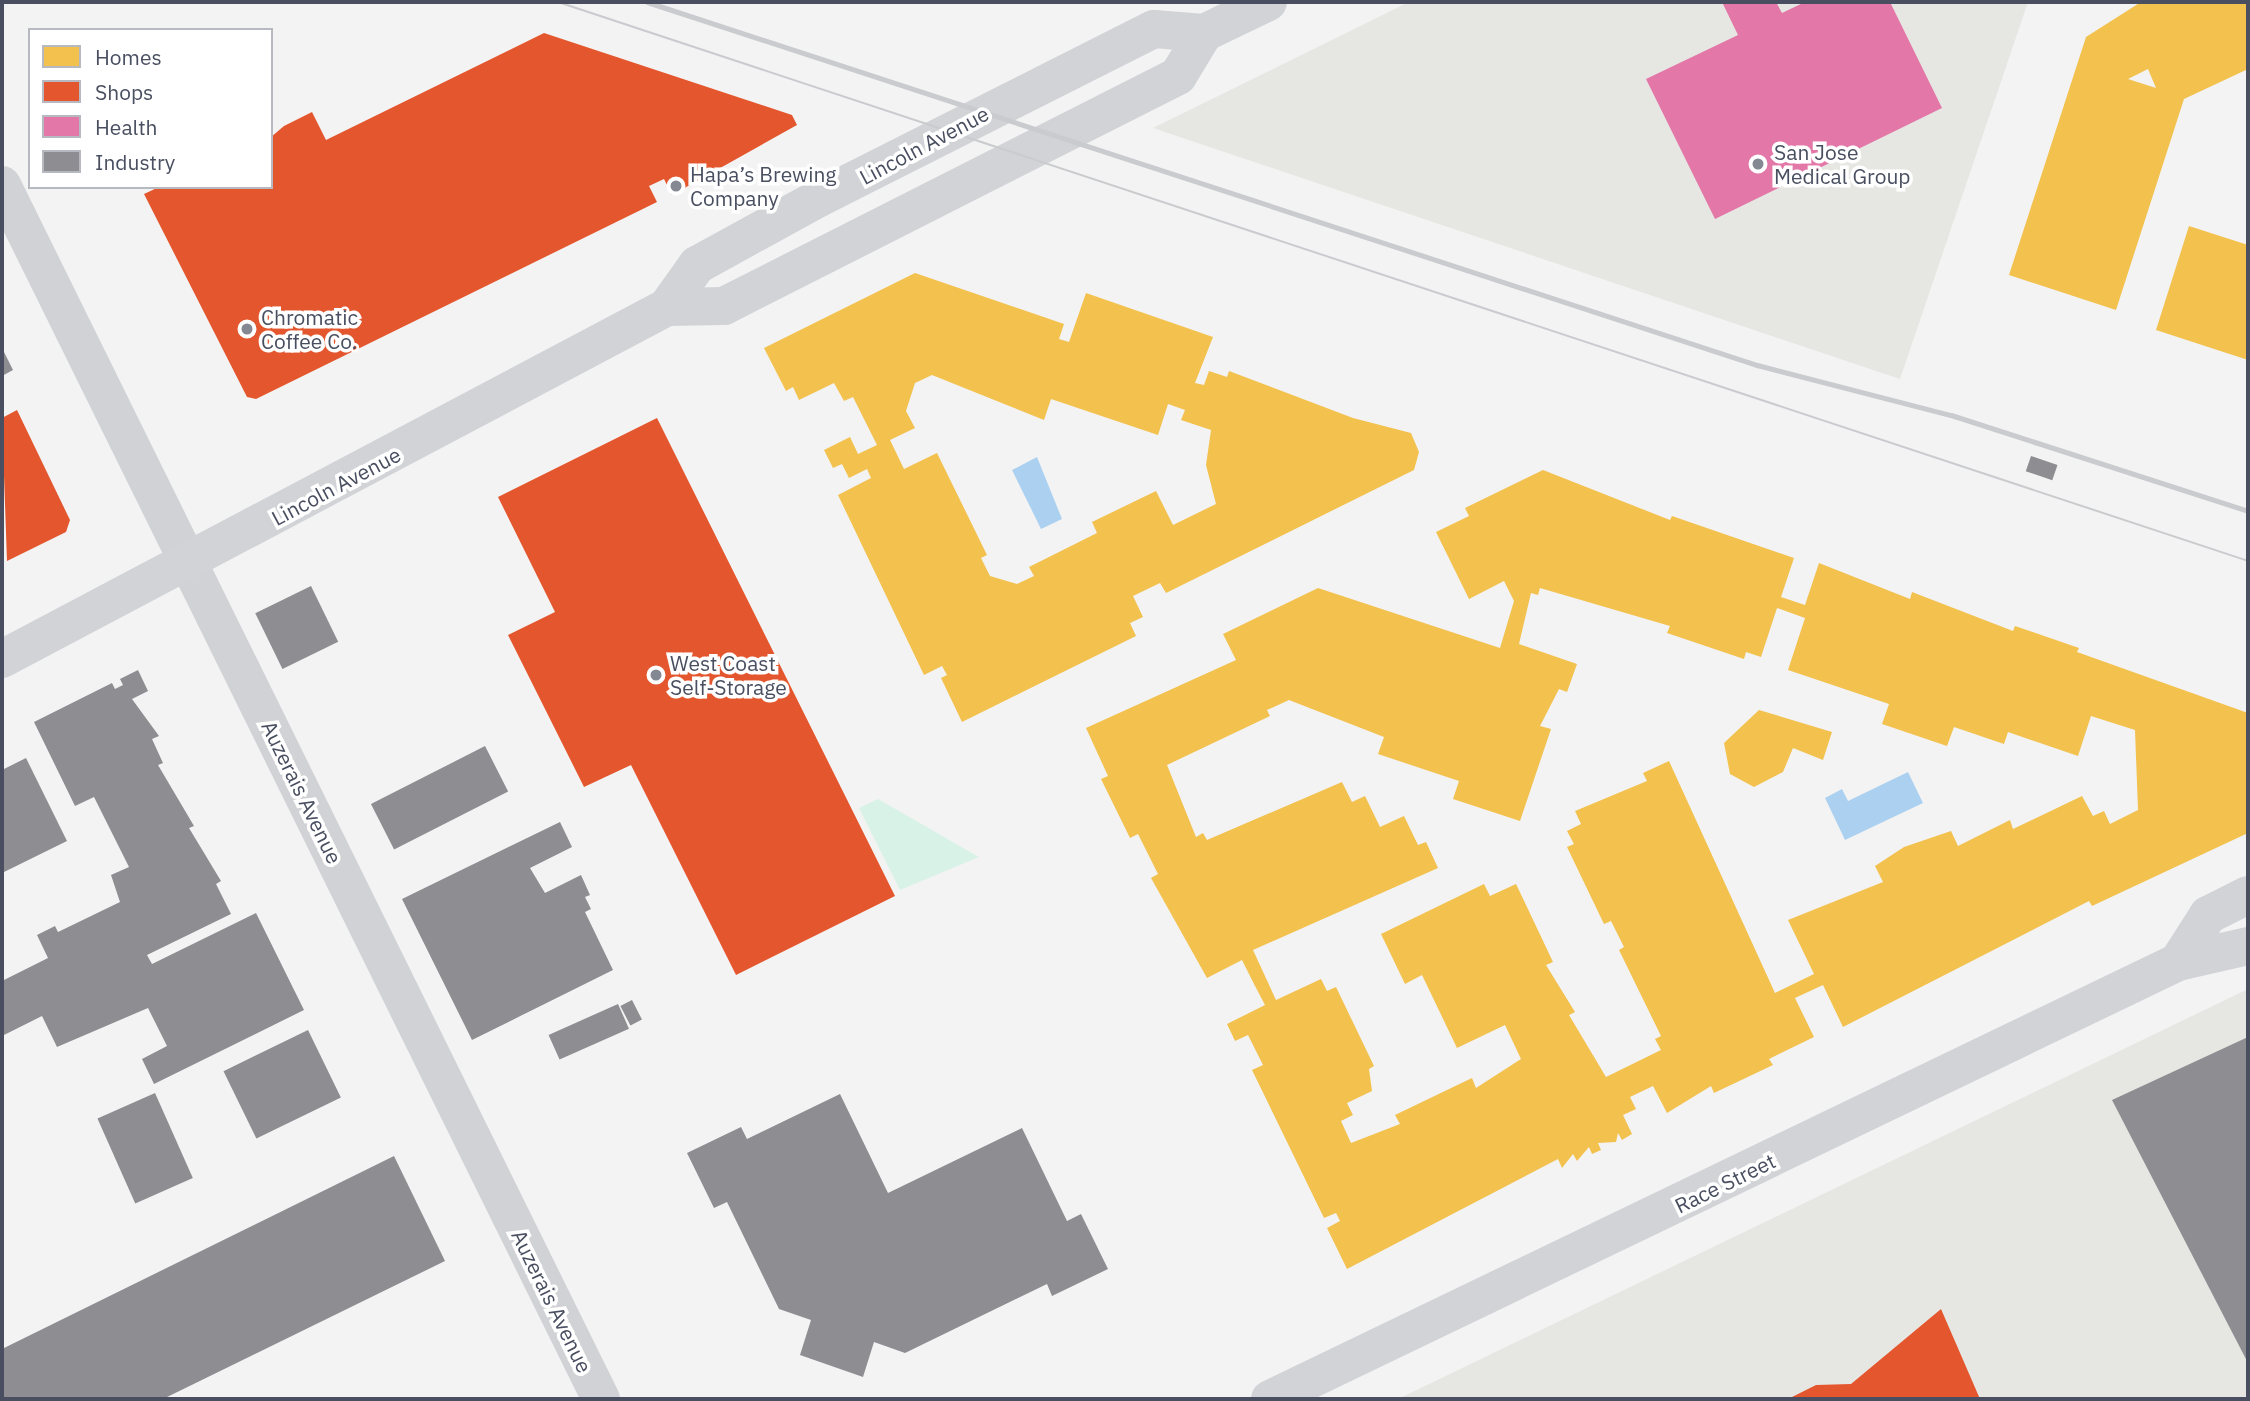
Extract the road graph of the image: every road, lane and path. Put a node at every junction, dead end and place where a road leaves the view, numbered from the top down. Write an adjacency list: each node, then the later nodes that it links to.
1 (1268, 2): 2 (main road)
2 (1204, 33): 4 (main road, Lincoln Avenue); 4 (main road, Lincoln Avenue)
3 (2, 185): 5 (street, Auzerais Avenue)
4 (667, 307): 5 (main road, Lincoln Avenue)
5 (191, 564): 6 (main road, Lincoln Avenue); 11 (street, Auzerais Avenue)
6 (2, 659)
7 (2248, 895): 9 (main road)
8 (2248, 946): 9 (main road, Race Street)
9 (2178, 962): 10 (main road, Race Street)
10 (1321, 1388): 12 (main road, Race Street)
11 (601, 1399)
12 (1270, 1399)

